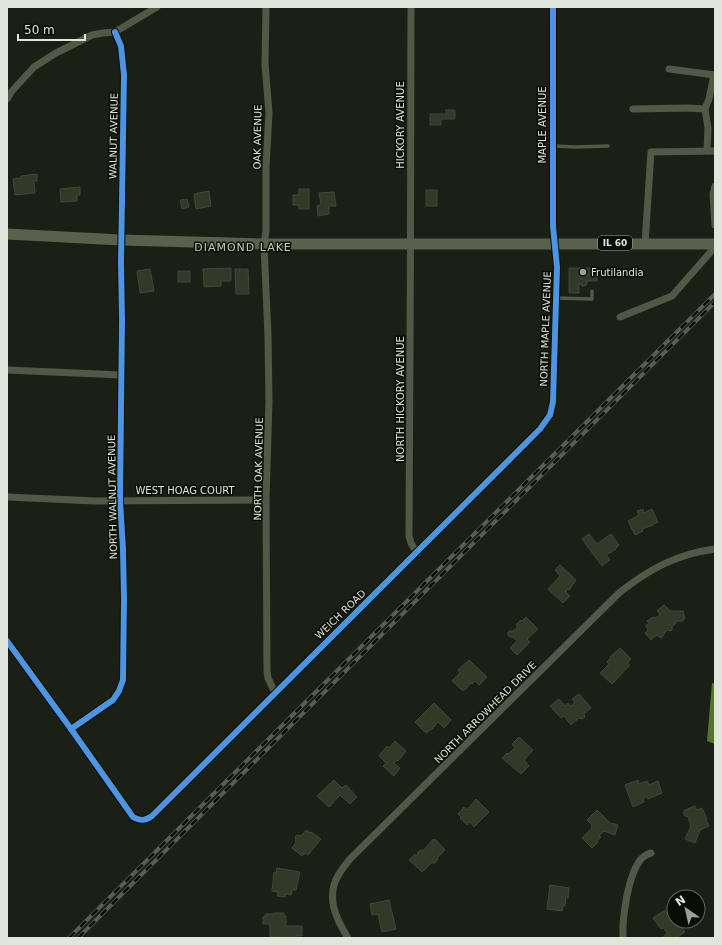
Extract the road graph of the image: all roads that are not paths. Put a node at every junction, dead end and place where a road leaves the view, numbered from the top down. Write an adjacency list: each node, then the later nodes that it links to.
1 (157, 7): 5 (street)
2 (266, 7): 20 (street, OAK AVENUE)
3 (411, 7): 21 (street, HICKORY AVENUE)
4 (553, 7): 11 (street, MAPLE AVENUE)
5 (116, 32): 8 (street); 18 (street, WALNUT AVENUE)
6 (669, 69): 7 (street)
7 (714, 75): 10 (street)
8 (7, 99)
9 (633, 109): 10 (street)
10 (705, 109): 13 (street)
11 (552, 146): 12 (lane); 19 (street, MAPLE AVENUE)
12 (608, 146)
13 (707, 151): 14 (street); 22 (street)
14 (715, 151)
15 (715, 186): 16 (street)
16 (715, 225)
17 (7, 234): 18 (main road, IL 60)
18 (121, 240): 20 (main road, IL 60); 28 (street, NORTH WALNUT AVENUE)
19 (554, 243): 21 (main road, IL 60); 22 (main road, IL 60); 25 (street, NORTH MAPLE AVENUE)
20 (264, 244): 21 (main road, IL 60); 32 (street, NORTH OAK AVENUE)
21 (411, 244): 34 (street, NORTH HICKORY AVENUE)
22 (645, 244): 23 (main road, IL 60)
23 (715, 245): 26 (street)
24 (592, 291): 25 (lane)
25 (555, 298): 29 (street, NORTH MAPLE AVENUE)
26 (620, 318)
27 (7, 370): 28 (street)
28 (121, 375): 31 (street, NORTH WALNUT AVENUE)
29 (550, 415): 34 (street, WEICH ROAD)
30 (7, 497): 31 (street, WEST HOAG COURT)
31 (120, 500): 32 (street, WEST HOAG COURT); 37 (street, NORTH WALNUT AVENUE)
32 (266, 500): 36 (street, NORTH OAK AVENUE)
33 (715, 549): 39 (street, NORTH ARROWHEAD DRIVE)
34 (417, 552): 36 (street, WEICH ROAD)
35 (7, 641): 37 (street)
36 (275, 693): 37 (street, WEICH ROAD)
37 (71, 729)
38 (651, 853): 40 (street)
39 (348, 938)
40 (624, 938)

